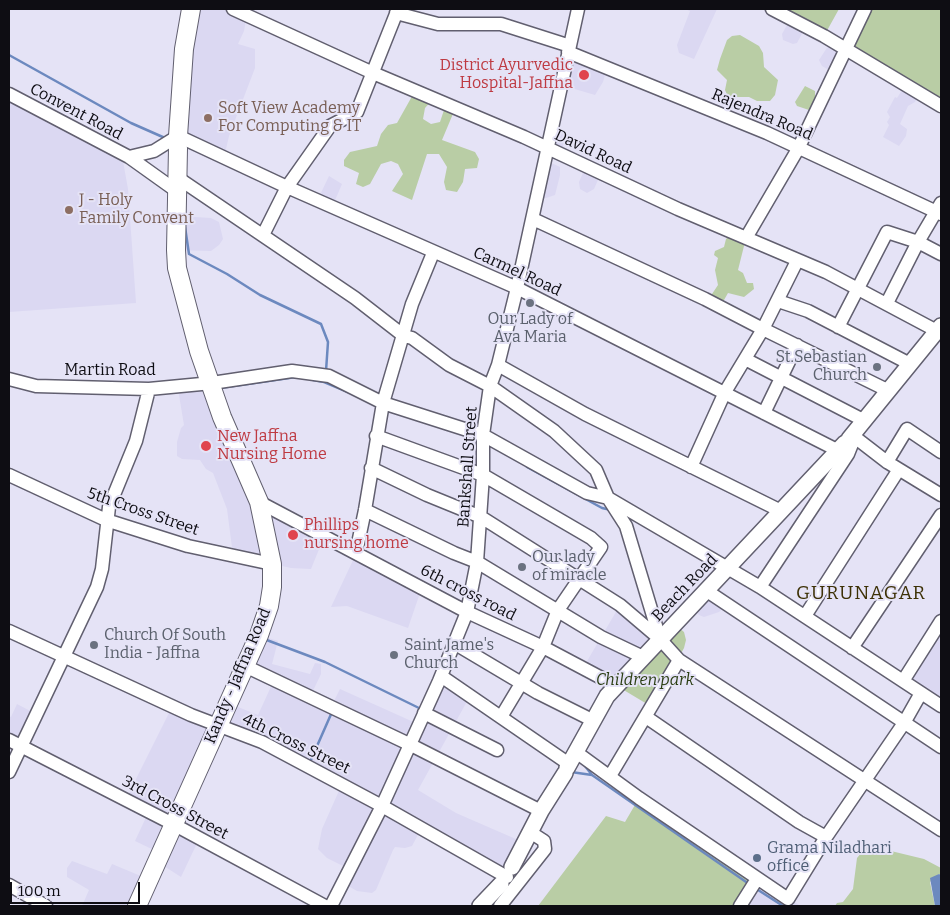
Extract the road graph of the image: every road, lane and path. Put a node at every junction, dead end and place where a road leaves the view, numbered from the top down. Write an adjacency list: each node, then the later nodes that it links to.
1 (191, 9): 12 (highway, Kandy - Jaffna Road)
2 (233, 9): 9 (street, David Road)
3 (578, 9): 8 (street, Bankshall Street)
4 (772, 9): 7 (street)
5 (865, 9): 7 (street)
6 (397, 11): 8 (street, Rajendra Road); 9 (street)
7 (846, 48): 11 (street); 14 (street)
8 (569, 49): 13 (street, Bankshall Street); 14 (street, Rajendra Road)
9 (373, 73): 13 (street, David Road); 17 (street)
10 (9, 94): 15 (street, Convent Road)
11 (941, 106)
12 (178, 142): 15 (street); 16 (highway, Kandy - Jaffna Road); 17 (street, Carmel Road)
13 (548, 148): 19 (street, Bankshall Street); 21 (street, David Road)
14 (798, 148): 18 (street, Rajendra Road); 21 (street)
15 (129, 157): 16 (street, Convent Road)
16 (178, 185): 20 (street, Convent Road); 40 (highway, Kandy - Jaffna Road)
17 (287, 187): 20 (street); 23 (street, Carmel Road)
18 (939, 210): 22 (street)
19 (533, 219): 26 (street, Bankshall Street); 31 (street)
20 (263, 235): 33 (street, Convent Road)
21 (746, 238): 25 (street, David Road)
22 (918, 242): 24 (street); 27 (street); 29 (street)
23 (433, 253): 26 (street, Carmel Road); 33 (street)
24 (941, 254)
25 (797, 261): 27 (street, David Road); 28 (street)
26 (518, 288): 37 (street, Bankshall Street); 44 (street, Carmel Road)
27 (858, 289): 29 (street, David Road); 30 (street)
28 (778, 301): 30 (street); 31 (street)
29 (887, 303): 32 (street, David Road)
30 (838, 327): 36 (street)
31 (760, 328): 34 (street); 35 (street)
32 (939, 328): 36 (main road, Beach Road)
33 (404, 336): 41 (street, Convent Road); 45 (street)
34 (796, 344): 39 (street); 43 (street)
35 (745, 359): 39 (street); 44 (street)
36 (910, 364): 43 (main road, Beach Road)
37 (498, 365): 41 (street, Bankshall Street); 53 (street)
38 (9, 379): 42 (street, Martin Road)
39 (780, 379): 46 (street); 47 (street)
40 (212, 383): 42 (street, Martin Road); 45 (street, Martin Road); 60 (highway, Kandy - Jaffna Road)
41 (490, 386): 48 (street, Bankshall Street); 59 (street, Convent Road)
42 (149, 388): 65 (street)
43 (889, 391): 47 (main road, Beach Road)
44 (725, 392): 46 (street, Carmel Road); 53 (street)
45 (383, 403): 48 (street, Martin Road); 49 (street)
46 (764, 413): 50 (street, Carmel Road)
47 (865, 421): 50 (main road, Beach Road)
48 (483, 435): 57 (street, Bankshall Street); 59 (street, Martin Road)
49 (376, 436): 54 (street); 57 (street)
50 (846, 442): 52 (street, Carmel Road); 62 (main road, Beach Road); 71 (street)
51 (941, 452): 52 (street)
52 (887, 462): 58 (street, Carmel Road)
53 (691, 467): 62 (street)
54 (371, 468): 61 (street); 64 (street)
55 (896, 474): 75 (street)
56 (9, 475): 65 (street, 5th Cross Street)
57 (483, 475): 64 (street, Bankshall Street); 70 (street)
58 (941, 495)
59 (608, 498): 69 (street, Martin Road); 78 (street, Convent Road)
60 (259, 502): 66 (street, 6th cross road); 68 (highway, Kandy - Jaffna Road)
61 (365, 510): 66 (street); 67 (street)
62 (781, 512): 69 (main road, Beach Road)
63 (941, 514): 81 (street)
64 (481, 517): 67 (street, Bankshall Street); 70 (street)
65 (106, 520): 68 (street, 5th Cross Street); 82 (street)
66 (356, 553): 74 (street, 6th cross road)
67 (477, 562): 73 (street); 74 (street, Bankshall Street)
68 (272, 564): 85 (highway, Kandy - Jaffna Road)
69 (728, 569): 71 (street, Martin Road); 72 (main road, Beach Road)
70 (578, 579): 73 (street); 78 (street)
71 (760, 588): 75 (street, Martin Road)
72 (707, 590): 78 (main road, Beach Road); 96 (street)
73 (558, 610): 80 (street); 83 (street)
74 (467, 612): 79 (street, Bankshall Street); 80 (street, 6th cross road)
75 (805, 616): 81 (street, Martin Road)
76 (941, 620): 87 (street)
77 (9, 631): 82 (street, 4th Cross Street)
78 (660, 639): 83 (main road, Beach Road); 84 (street)
79 (454, 643): 86 (street, Bankshall Street); 88 (street)
80 (542, 647): 88 (street); 89 (street, 6th cross road)
81 (852, 648): 87 (street, Martin Road)
82 (62, 657): 97 (street, 4th Cross Street); 98 (street)
83 (643, 657): 94 (main road, Beach Road)
84 (678, 660): 95 (street); 105 (street)
85 (245, 666): 97 (highway, Kandy - Jaffna Road); 99 (street)
86 (441, 676): 92 (street, Bankshall Street); 93 (street)
87 (903, 681): 90 (street, Martin Road)
88 (522, 683): 93 (street); 94 (street)
89 (611, 683)
90 (921, 693): 91 (street, Martin Road); 96 (street)
91 (941, 706)
92 (424, 713): 99 (street, Bankshall Street); 101 (street)
93 (501, 717): 102 (street)
94 (590, 718): 102 (main road, Beach Road)
95 (646, 718): 104 (street); 111 (street)
96 (904, 723): 100 (street); 105 (street)
97 (218, 724): 106 (street, 4th Cross Street); 108 (highway, Kandy - Jaffna Road)
98 (14, 743): 103 (street); 108 (street, 3rd Cross Street)
99 (410, 744): 106 (street, Bankshall Street); 107 (street)
100 (941, 747)
101 (497, 750)
102 (569, 764): 104 (street); 107 (main road, Beach Road)
103 (9, 772)
104 (610, 776): 113 (street)
105 (865, 781): 109 (street); 111 (street)
106 (382, 806): 112 (street, 4th Cross Street); 118 (street, Bankshall Street)
107 (541, 811): 110 (main road, Beach Road)
108 (173, 824): 116 (highway, Kandy - Jaffna Road); 117 (street, 3rd Cross Street)
109 (941, 830)
110 (530, 832): 112 (main road, Beach Road); 120 (street)
111 (826, 837): 113 (street)
112 (508, 875): 119 (main road, Beach Road)
113 (757, 879): 121 (street)
114 (9, 885): 115 (street)
115 (46, 906)
116 (137, 906)
117 (326, 906)
118 (331, 906)
119 (480, 906)
120 (500, 906)
121 (740, 906)

